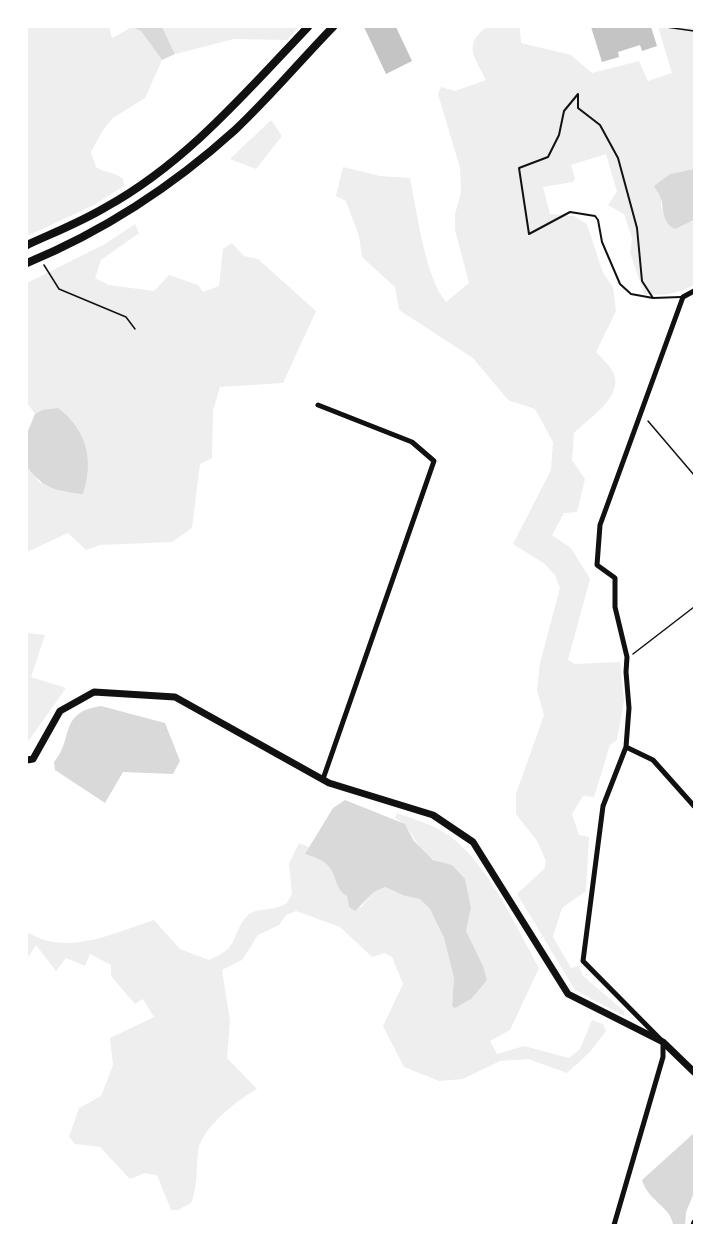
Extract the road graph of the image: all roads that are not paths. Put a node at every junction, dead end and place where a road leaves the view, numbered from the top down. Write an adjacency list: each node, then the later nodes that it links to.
1 (308, 27): 3 (main road)
2 (333, 27): 4 (main road)
3 (27, 245)
4 (27, 263)
5 (694, 291): 6 (street)
6 (683, 297): 7 (lane); 9 (street)
7 (653, 298): 7 (lane)
8 (318, 405): 11 (street)
9 (626, 747): 12 (street); 13 (street)
10 (27, 760): 11 (street)
11 (323, 779): 13 (street)
12 (694, 806)
13 (663, 1042): 14 (street); 15 (street)
14 (694, 1072)
15 (614, 1225)

